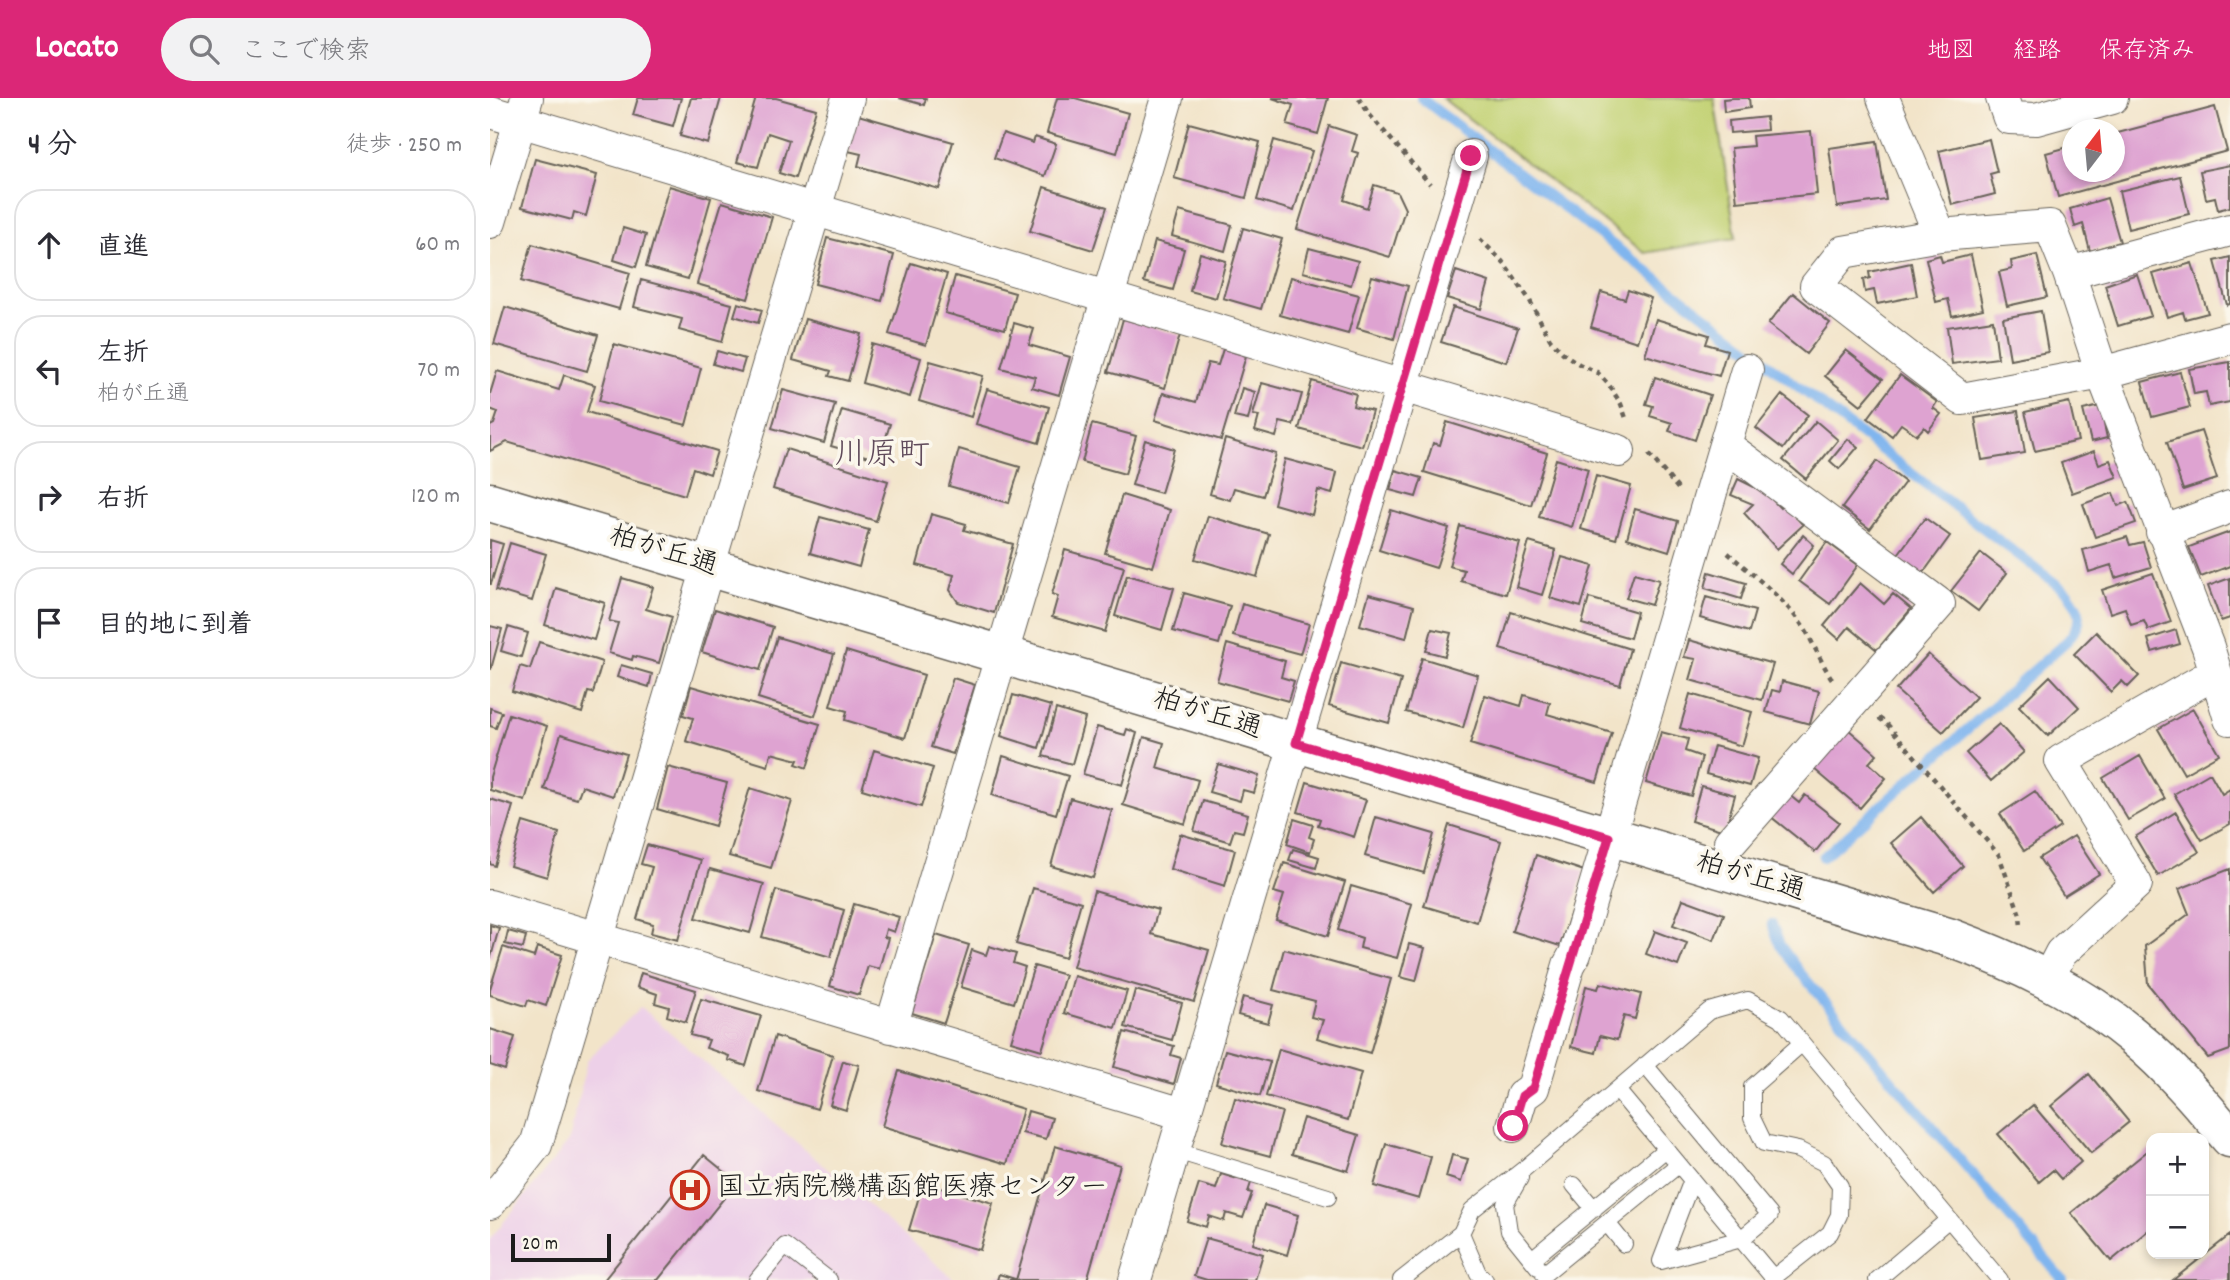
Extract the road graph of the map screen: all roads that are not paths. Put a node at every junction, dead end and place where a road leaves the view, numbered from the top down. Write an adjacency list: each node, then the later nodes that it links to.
1 (848, 98): 9 (street)
2 (1167, 98): 14 (street)
3 (1883, 98): 12 (street)
4 (2003, 98): 5 (street)
5 (2112, 98)
6 (524, 110): 7 (street); 9 (street); 10 (street)
7 (490, 112)
8 (1471, 156): 18 (street)
9 (814, 210): 14 (street); 24 (street)
10 (490, 222)
11 (2230, 230): 13 (street)
12 (1940, 235): 13 (street); 17 (street)
13 (2069, 273): 17 (street)
14 (1107, 296): 18 (street); 25 (street)
15 (2230, 338): 17 (street)
16 (1747, 370): 19 (street)
17 (2102, 373): 23 (street)
18 (1403, 386): 20 (street); 28 (street)
19 (1725, 445): 29 (street); 30 (street)
20 (1619, 451)
21 (490, 502): 24 (street, 柏が丘通)
22 (2230, 507): 23 (street)
23 (2162, 532): 26 (street)
24 (708, 566): 25 (street, 柏が丘通); 32 (street)
25 (1002, 654): 28 (street, 柏が丘通); 34 (street)
26 (2215, 673): 27 (street); 33 (street)
27 (2230, 719)
28 (1296, 743): 29 (street, 柏が丘通); 38 (street)
29 (1609, 837): 33 (street, 柏が丘通); 39 (street)
30 (1730, 842)
31 (490, 906): 32 (street)
32 (596, 939): 34 (street); 48 (street)
33 (2047, 979): 40 (street, 柏が丘通)
34 (891, 1027): 38 (street)
35 (1802, 1043): 36 (lane); 50 (lane); 59 (lane)
36 (1645, 1065): 37 (lane); 53 (lane)
37 (1617, 1090): 41 (lane); 44 (lane)
38 (1183, 1114): 42 (street)
39 (1513, 1126)
40 (2230, 1138)
41 (1666, 1149): 43 (lane); 49 (lane)
42 (1173, 1150): 47 (lane); 62 (street)
43 (1678, 1165): 45 (lane); 51 (lane)
44 (1524, 1169): 52 (lane); 55 (lane)
45 (1692, 1180): 53 (lane); 53 (lane)
46 (1574, 1185): 49 (lane)
47 (1328, 1197)
48 (490, 1203)
49 (1594, 1209): 55 (lane)
50 (1949, 1219): 56 (lane); 65 (lane)
51 (1607, 1223): 54 (lane); 57 (lane)
52 (1461, 1233): 58 (lane); 63 (lane)
53 (1741, 1239): 59 (lane)
54 (1624, 1244)
55 (1532, 1259): 57 (lane)
56 (1897, 1274): 64 (lane)
57 (1547, 1277)
58 (1407, 1278)
59 (1774, 1279)
60 (757, 1280): 61 (lane)
61 (829, 1280)
62 (1135, 1280)
63 (1485, 1280)
64 (1877, 1280)
65 (2000, 1280)

